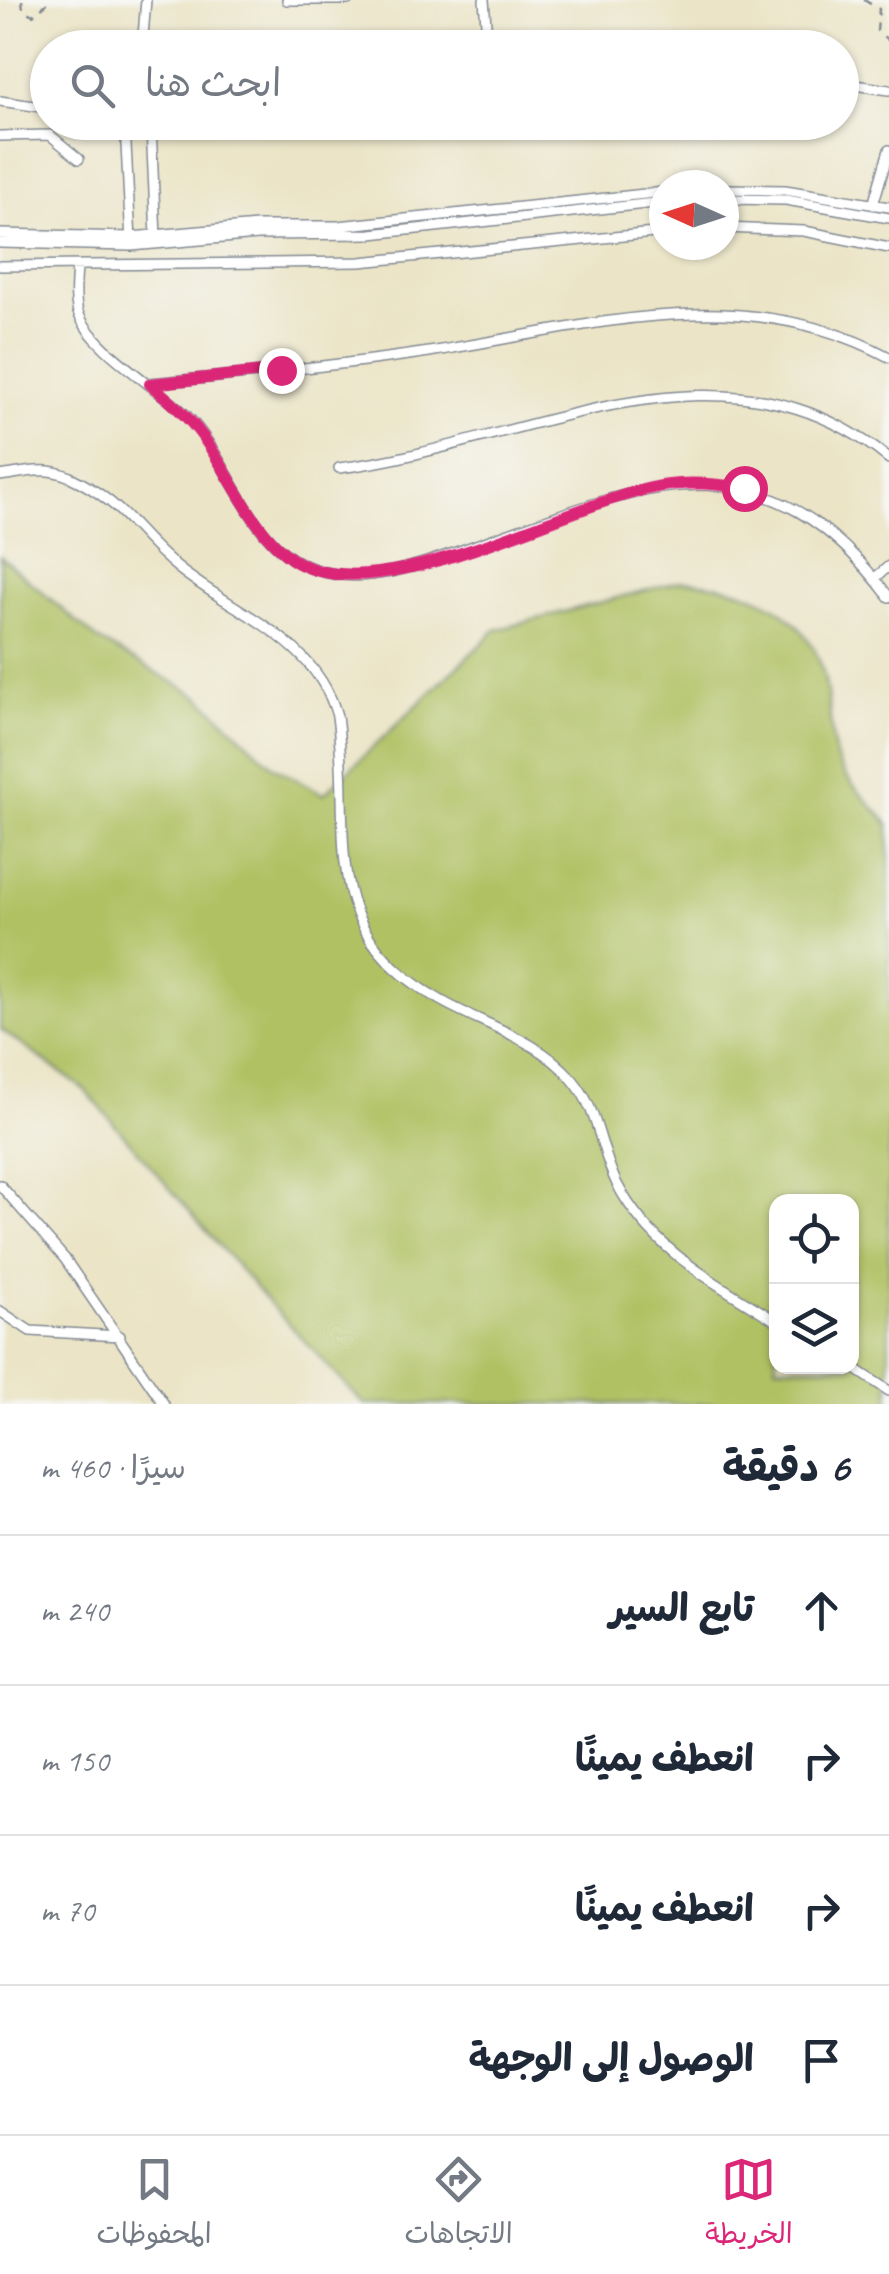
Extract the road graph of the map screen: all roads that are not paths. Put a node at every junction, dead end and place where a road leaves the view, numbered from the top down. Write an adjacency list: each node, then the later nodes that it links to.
1 (146, 0): 5 (street)
2 (287, 0): 3 (street)
3 (348, 0)
4 (484, 0): 6 (street)
5 (144, 30)
6 (486, 30)
7 (859, 86): 8 (street)
8 (889, 90)
9 (0, 100): 10 (street)
10 (30, 105)
11 (30, 135): 12 (street)
12 (0, 136)
13 (56, 140): 17 (street)
14 (124, 140): 29 (street)
15 (154, 140): 28 (street)
16 (889, 150): 23 (street)
17 (78, 159)
18 (739, 189): 23 (street)
19 (649, 194): 28 (street)
20 (739, 198): 23 (street)
21 (649, 204): 28 (street)
22 (889, 207): 23 (street)
23 (873, 209): 24 (street)
24 (889, 218)
25 (739, 229): 31 (street)
26 (649, 233): 33 (street)
27 (0, 234): 29 (street)
28 (156, 240): 29 (street)
29 (131, 241): 30 (street)
30 (0, 243)
31 (889, 248)
32 (0, 266): 33 (street)
33 (77, 267): 35 (street)
34 (889, 357): 35 (street)
35 (150, 384): 40 (street)
36 (889, 459): 37 (street)
37 (339, 468)
38 (0, 476): 44 (street)
39 (889, 566): 40 (street)
40 (875, 578): 41 (street)
41 (889, 597)
42 (0, 1185): 45 (street)
43 (0, 1311): 45 (street)
44 (769, 1316)
45 (120, 1336): 48 (street)
46 (859, 1371): 47 (street)
47 (889, 1391)
48 (164, 1404)

